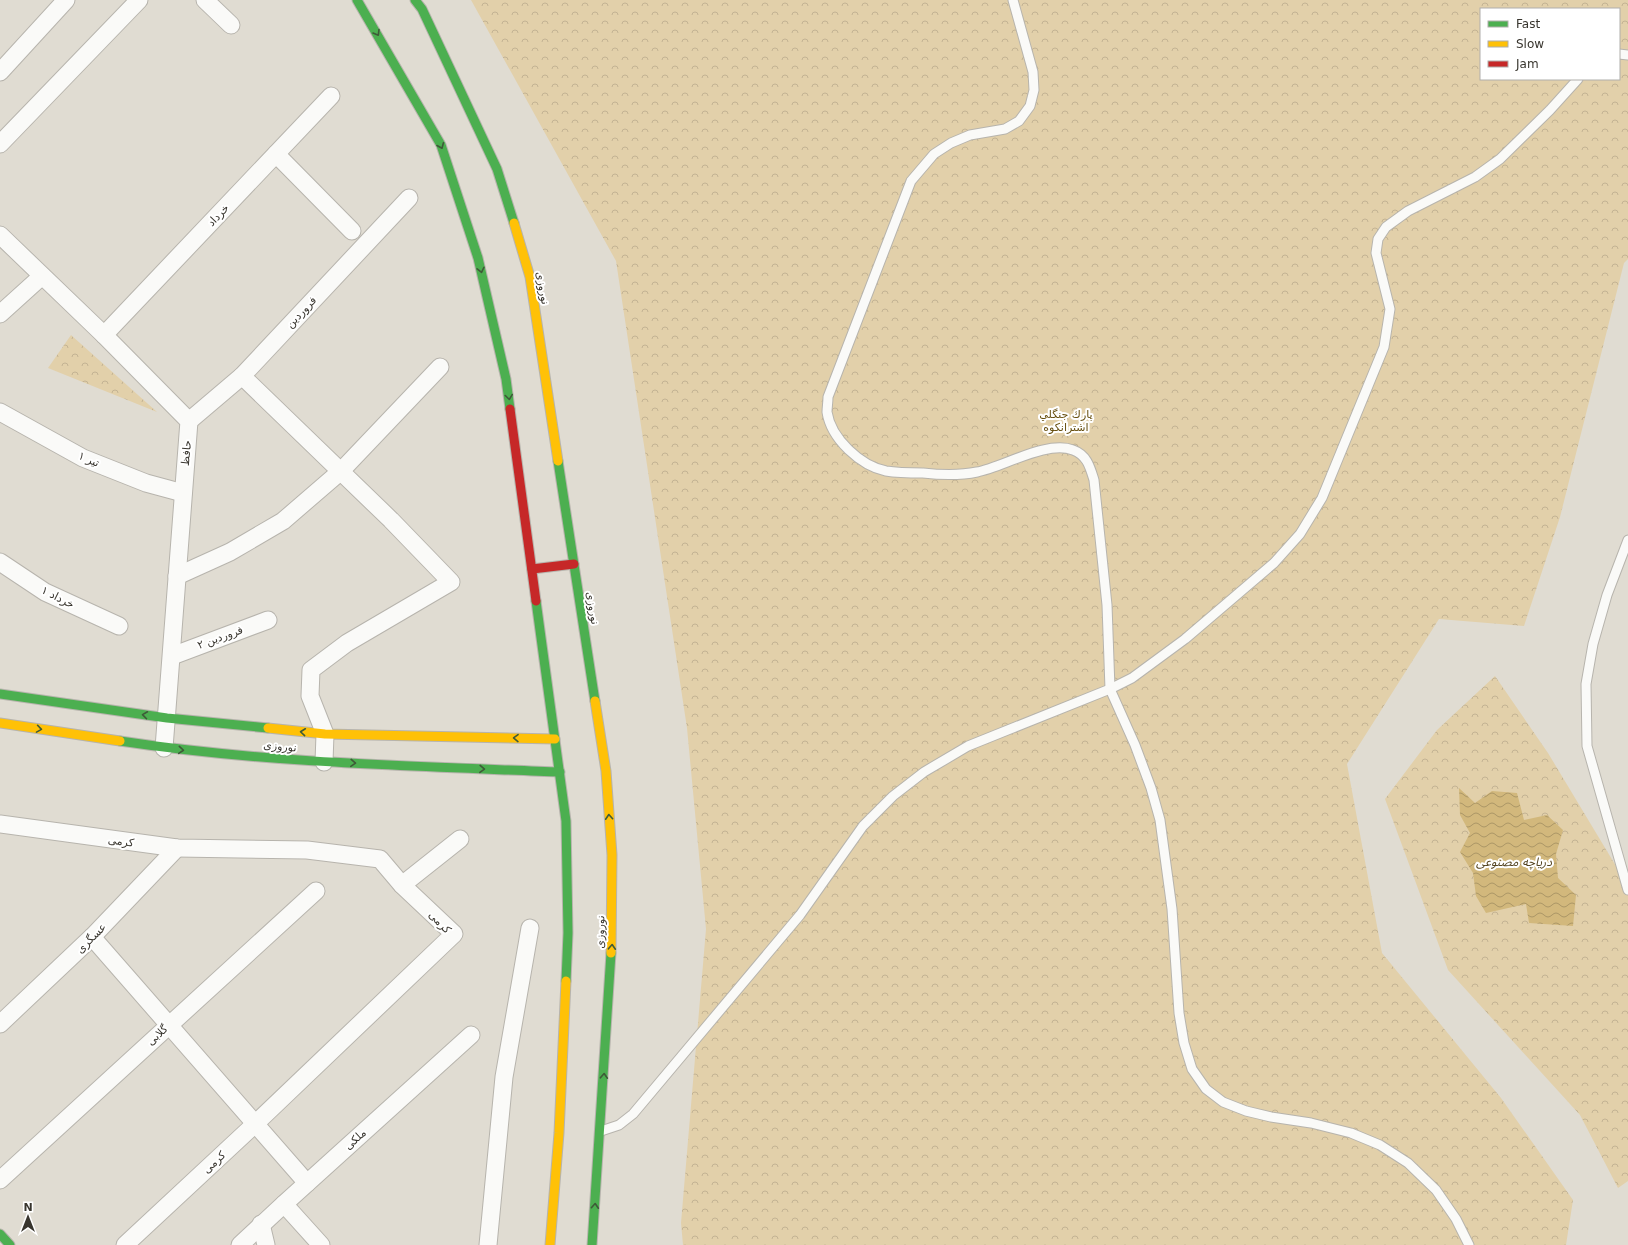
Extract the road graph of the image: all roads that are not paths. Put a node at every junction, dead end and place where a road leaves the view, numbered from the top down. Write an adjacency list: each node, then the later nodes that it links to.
1 (66, 0): 8 (street)
2 (139, 0): 11 (street)
3 (205, 0): 7 (street)
4 (357, 0): 28 (street, one-way to 28)
5 (415, 0): 27 (street, نوروزی)
6 (1013, 0): 33 (lane)
7 (231, 25)
8 (0, 72)
9 (1577, 80): 33 (lane)
10 (331, 96): 12 (street, خرداد)
11 (0, 144)
12 (276, 154): 14 (street); 18 (street, خرداد)
13 (408, 198): 20 (street, فروردین)
14 (352, 231)
15 (0, 235): 16 (street)
16 (42, 276): 17 (street); 18 (street)
17 (0, 314)
18 (104, 335): 22 (street)
19 (440, 368): 23 (street)
20 (242, 376): 22 (street, فروردین); 23 (street)
21 (4, 420): 24 (street, تیر ۱)
22 (189, 420): 24 (street, حافظ)
23 (341, 471): 29 (street); 37 (street)
24 (183, 493): 29 (street, حافظ)
25 (1628, 540): 46 (lane)
26 (0, 562): 31 (street, خرداد ۱)
27 (574, 564): 28 (street); 54 (street, نوروزی, one-way to 27)
28 (532, 569): 38 (street)
29 (177, 576): 32 (street, حافظ)
30 (268, 620): 32 (street, فروردین ۲)
31 (119, 626)
32 (172, 656): 35 (street, حافظ)
33 (1110, 689): 54 (lane); 68 (lane)
34 (0, 694): 35 (street, نوروزی, one-way to 34)
35 (167, 718): 37 (street, نوروزی, one-way to 35); 39 (street, حافظ)
36 (0, 723): 39 (street, نوروزی, one-way to 39)
37 (325, 734): 38 (street, نوروزی, one-way to 37); 40 (street)
38 (555, 739): 41 (street)
39 (164, 748): 40 (street, نوروزی, one-way to 40)
40 (324, 762): 41 (street, نوروزی, one-way to 41)
41 (560, 772): 66 (street)
42 (0, 824): 44 (street, کرمی)
43 (460, 839): 45 (street)
44 (177, 848): 45 (street, کرمی); 49 (street, عسگری)
45 (402, 885): 53 (street, کرمی)
46 (1628, 890)
47 (316, 891): 51 (street, گلابی)
48 (530, 928): 65 (street)
49 (92, 937): 50 (street, عسگری); 51 (street)
50 (0, 1024)
51 (168, 1025): 53 (street); 55 (street, گلابی)
52 (471, 1035): 56 (street, ملکی)
53 (255, 1124): 56 (street); 61 (street, کرمی)
54 (601, 1130): 67 (street, نوروزی, one-way to 54)
55 (0, 1180)
56 (307, 1183): 57 (street, ملکی)
57 (284, 1204): 58 (street, ملکی); 64 (street)
58 (262, 1224): 62 (street, ملکی); 63 (street)
59 (0, 1234): 60 (street)
60 (10, 1245)
61 (125, 1245)
62 (240, 1245)
63 (266, 1245)
64 (321, 1245)
65 (488, 1245)
66 (550, 1245)
67 (592, 1245)
68 (1469, 1245)

